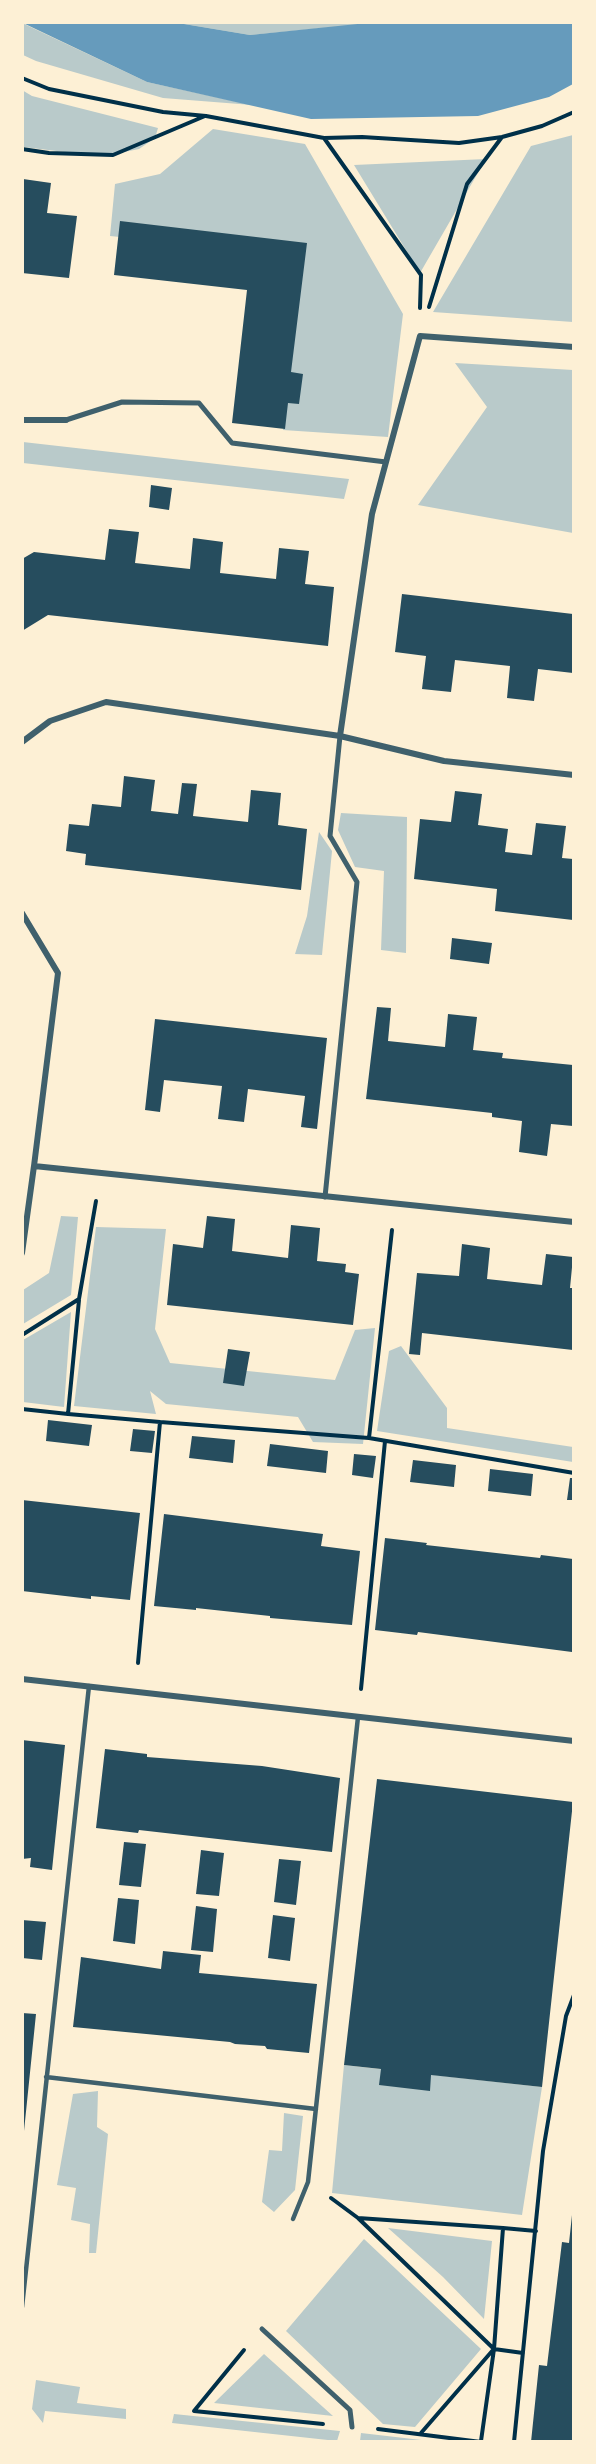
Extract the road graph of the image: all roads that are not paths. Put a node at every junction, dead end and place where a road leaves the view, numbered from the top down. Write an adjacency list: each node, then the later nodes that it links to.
1 (573, 347): 4 (street)
2 (22, 420): 3 (street)
3 (66, 420): 4 (street)
4 (386, 462): 5 (street)
5 (340, 736): 6 (street); 7 (street); 10 (street)
6 (22, 742)
7 (573, 775)
8 (22, 913): 9 (street)
9 (34, 1166): 10 (street); 12 (street)
10 (325, 1197): 11 (street)
11 (573, 1222)
12 (22, 1253)
13 (22, 1679): 14 (street)
14 (89, 1686): 15 (street); 17 (lane)
15 (358, 1717): 16 (street); 18 (lane)
16 (573, 1741)
17 (46, 2077): 18 (lane); 20 (lane)
18 (316, 2109): 19 (lane)
19 (293, 2218)
20 (22, 2307)
21 (262, 2329): 22 (street)
22 (352, 2427)

